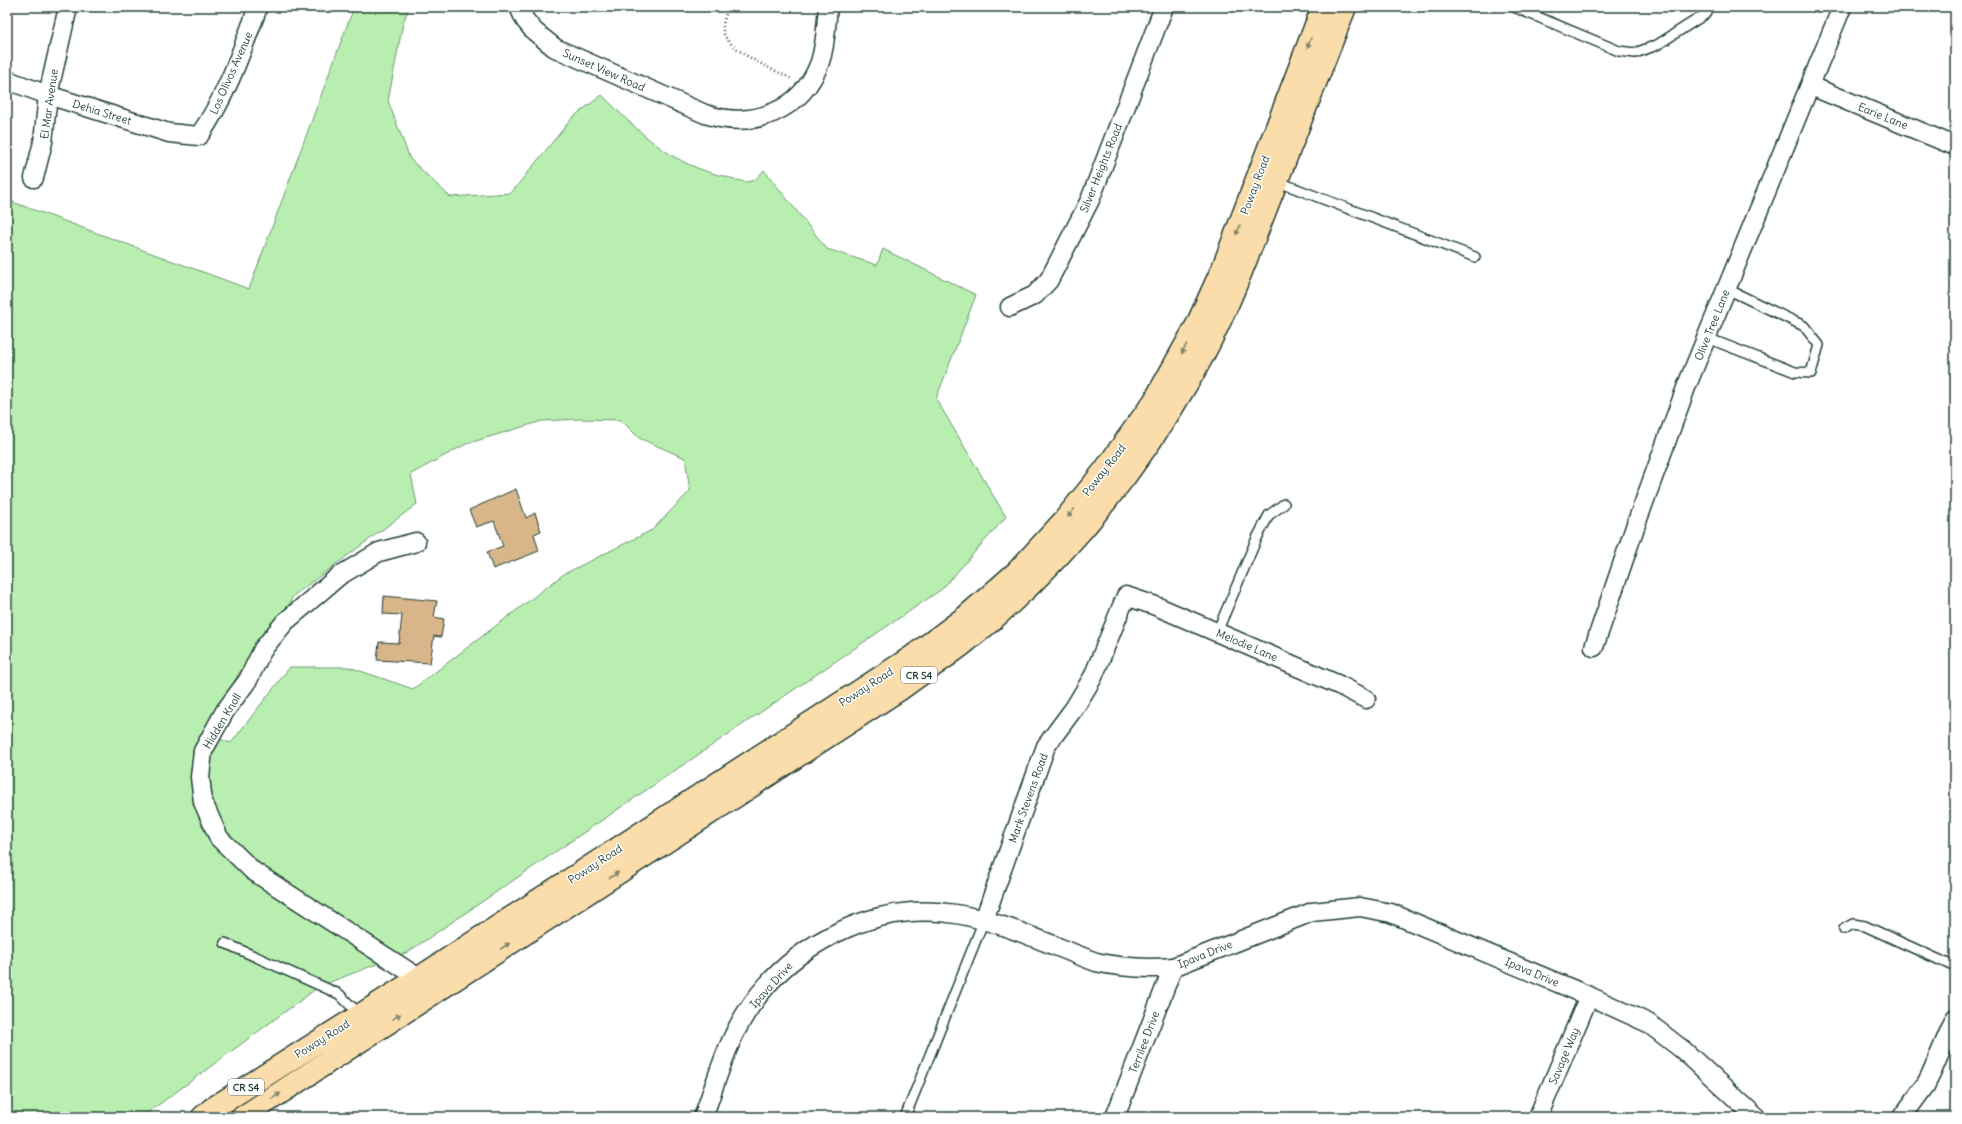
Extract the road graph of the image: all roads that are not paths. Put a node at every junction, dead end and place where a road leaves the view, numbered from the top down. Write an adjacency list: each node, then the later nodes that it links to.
1 (68, 7): 13 (street, El Mar Avenue)
2 (258, 7): 14 (street, Los Olivos Avenue)
3 (519, 7): 4 (street, Sunset View Road)
4 (828, 7)
5 (1164, 7): 20 (street, Silver Heights Road)
6 (1323, 7): 17 (main road, Poway Road / CR S4, one-way to 17)
7 (1345, 7): 17 (main road, Poway Road / CR S4)
8 (1514, 7): 10 (lane)
9 (1842, 7): 12 (street, Olive Tree Lane)
10 (1706, 13)
11 (7, 80): 13 (street, Dehia Street)
12 (1811, 86): 15 (street, Earie Lane); 19 (street, Olive Tree Lane)
13 (48, 95): 14 (street, Dehia Street); 16 (street, El Mar Avenue)
14 (199, 136)
15 (1955, 146)
16 (34, 178)
17 (1268, 178): 18 (lane); 33 (main road, Poway Road / CR S4, one-way to 33); 36 (main road, Poway Road / CR S4, one-way to 17)
18 (1475, 257)
19 (1727, 289): 21 (street, Olive Tree Lane); 21 (lane)
20 (1010, 307)
21 (1707, 338): 26 (street, Olive Tree Lane)
22 (1284, 504): 25 (lane)
23 (416, 542): 33 (street, Hidden Knoll)
24 (1126, 596): 25 (street, Melodie Lane); 28 (street, Mark Stevens Road)
25 (1217, 632): 27 (street, Melodie Lane)
26 (1594, 647)
27 (1366, 699)
28 (984, 920): 31 (street, Ipava Drive); 39 (street, Ipava Drive); 40 (lane)
29 (1844, 930): 32 (lane)
30 (225, 943): 36 (lane)
31 (1173, 967): 34 (street, Ipava Drive); 41 (street, Terrilee Drive)
32 (1955, 967)
33 (419, 978): 36 (main road, Poway Road / CR S4)
34 (1589, 996): 42 (street, Savage Way); 43 (street, Ipava Drive)
35 (1955, 1018): 44 (street)
36 (367, 1023): 37 (main road, Poway Road / CR S4); 38 (main road, Poway Road / CR S4, one-way to 36)
37 (203, 1117)
38 (243, 1117)
39 (703, 1117)
40 (905, 1117)
41 (1115, 1117)
42 (1538, 1117)
43 (1756, 1117)
44 (1902, 1117)

